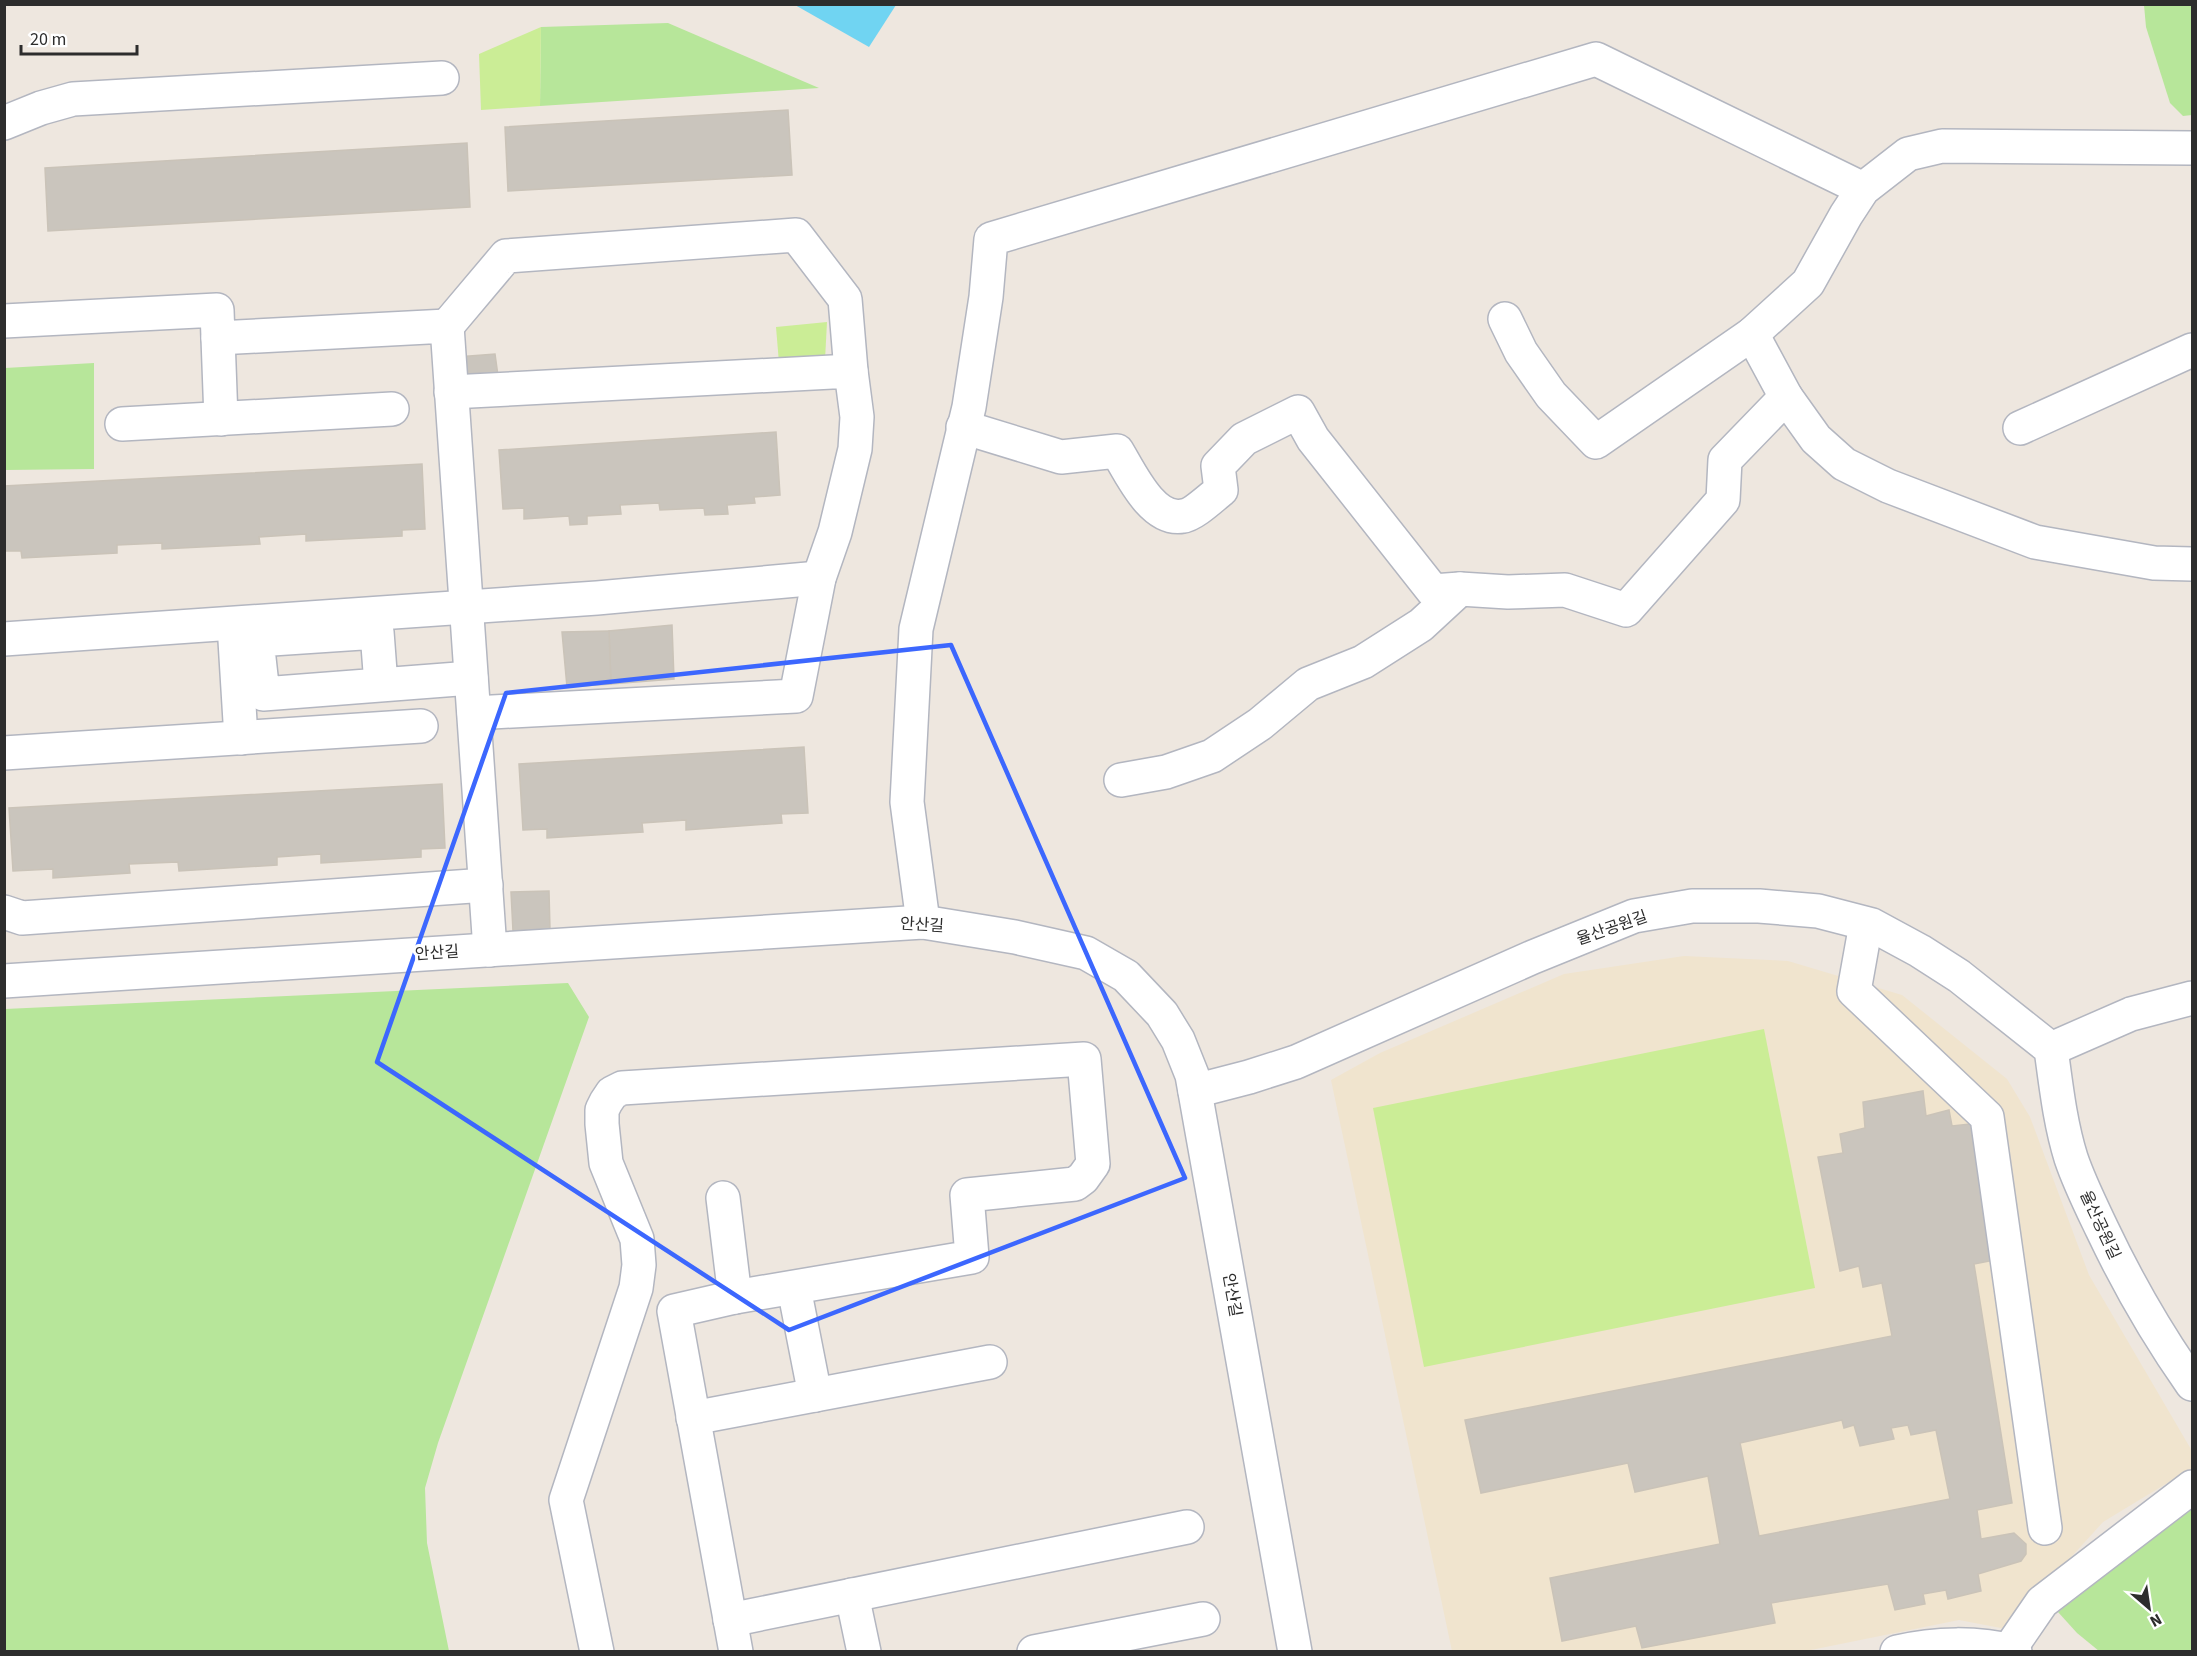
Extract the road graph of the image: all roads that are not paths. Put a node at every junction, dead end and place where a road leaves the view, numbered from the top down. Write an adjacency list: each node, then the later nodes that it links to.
1 (442, 78): 2 (street)
2 (4, 123)
3 (2193, 148): 4 (street)
4 (1863, 189): 8 (street); 17 (street)
5 (1505, 319): 8 (street)
6 (4, 321): 9 (street)
7 (447, 326): 9 (street); 11 (street); 12 (street)
8 (1752, 334): 13 (street)
9 (218, 338): 15 (street)
10 (2193, 350): 18 (street)
11 (851, 371): 12 (street); 20 (street)
12 (451, 392): 22 (street)
13 (1786, 397): 19 (street); 21 (street)
14 (392, 409): 15 (street)
15 (221, 419): 16 (street)
16 (122, 424)
17 (963, 428): 21 (street); 34 (street)
18 (2020, 428)
19 (2193, 564)
20 (819, 578): 22 (street); 27 (street)
21 (1460, 589): 31 (street)
22 (466, 606): 23 (street); 25 (street)
23 (234, 622): 24 (street); 29 (street)
24 (4, 639)
25 (471, 678): 26 (street); 27 (street)
26 (381, 685)
27 (474, 713): 32 (street)
28 (421, 726): 29 (street)
29 (241, 738): 30 (street)
30 (4, 753)
31 (1121, 780)
32 (486, 885): 33 (street); 36 (street)
33 (4, 912)
34 (923, 922): 36 (street, 안산길); 40 (street, 안산길)
35 (1866, 924): 39 (street, 율산공원길); 40 (street, 율산공원길); 50 (street)
36 (490, 950): 37 (street, 안산길)
37 (4, 981)
38 (2193, 998): 39 (street)
39 (2051, 1049): 45 (street, 율산공원길)
40 (1195, 1091): 59 (street, 안산길)
41 (723, 1198): 43 (street)
42 (794, 1288): 43 (street); 46 (street); 55 (street)
43 (735, 1298): 47 (street)
44 (990, 1362): 46 (street)
45 (2193, 1384)
46 (815, 1395): 47 (street)
47 (693, 1418): 53 (street)
48 (2193, 1488): 54 (street)
49 (1187, 1527): 51 (street)
50 (2045, 1528)
51 (852, 1595): 53 (street); 57 (street)
52 (1203, 1619): 58 (street)
53 (730, 1620): 56 (street)
54 (2012, 1651): 60 (street)
55 (597, 1652)
56 (736, 1652)
57 (864, 1652)
58 (1034, 1652)
59 (1295, 1652)
60 (1898, 1652)

